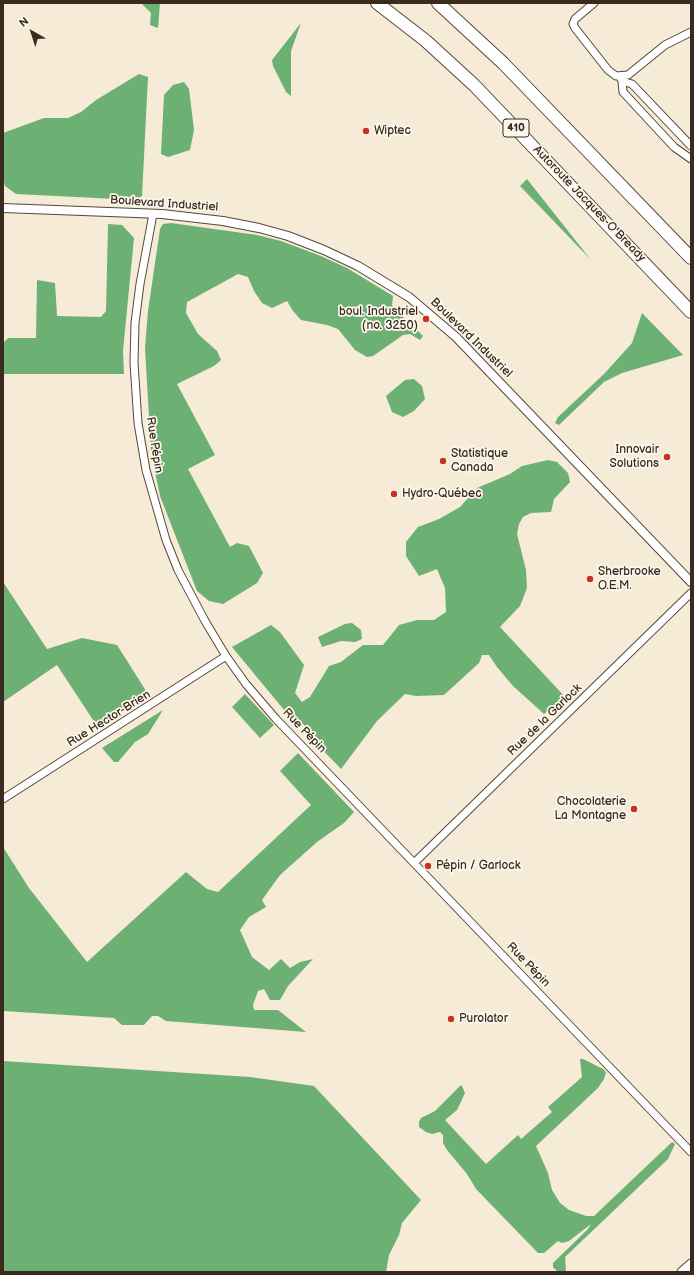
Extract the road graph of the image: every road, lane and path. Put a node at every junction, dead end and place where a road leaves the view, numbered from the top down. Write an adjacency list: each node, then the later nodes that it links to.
1 (377, 3): 11 (highway, Autoroute Jacques-O'Bready / 410)
2 (438, 3): 10 (highway)
3 (594, 3): 5 (street)
4 (691, 32): 5 (street)
5 (621, 79): 6 (street); 7 (street)
6 (691, 146)
7 (691, 159)
8 (3, 208): 9 (street, Boulevard Industriel)
9 (153, 214): 12 (street, Boulevard Industriel); 14 (street, Rue Pépin)
10 (691, 258)
11 (691, 312)
12 (691, 582)
13 (691, 593): 16 (street, Rue de la Garlock)
14 (226, 656): 15 (street, Rue Hector-Brien); 16 (street, Rue Pépin)
15 (3, 799)
16 (415, 862): 17 (street, Rue Pépin)
17 (691, 1152)
18 (691, 1264): 19 (main road)
19 (682, 1272)

